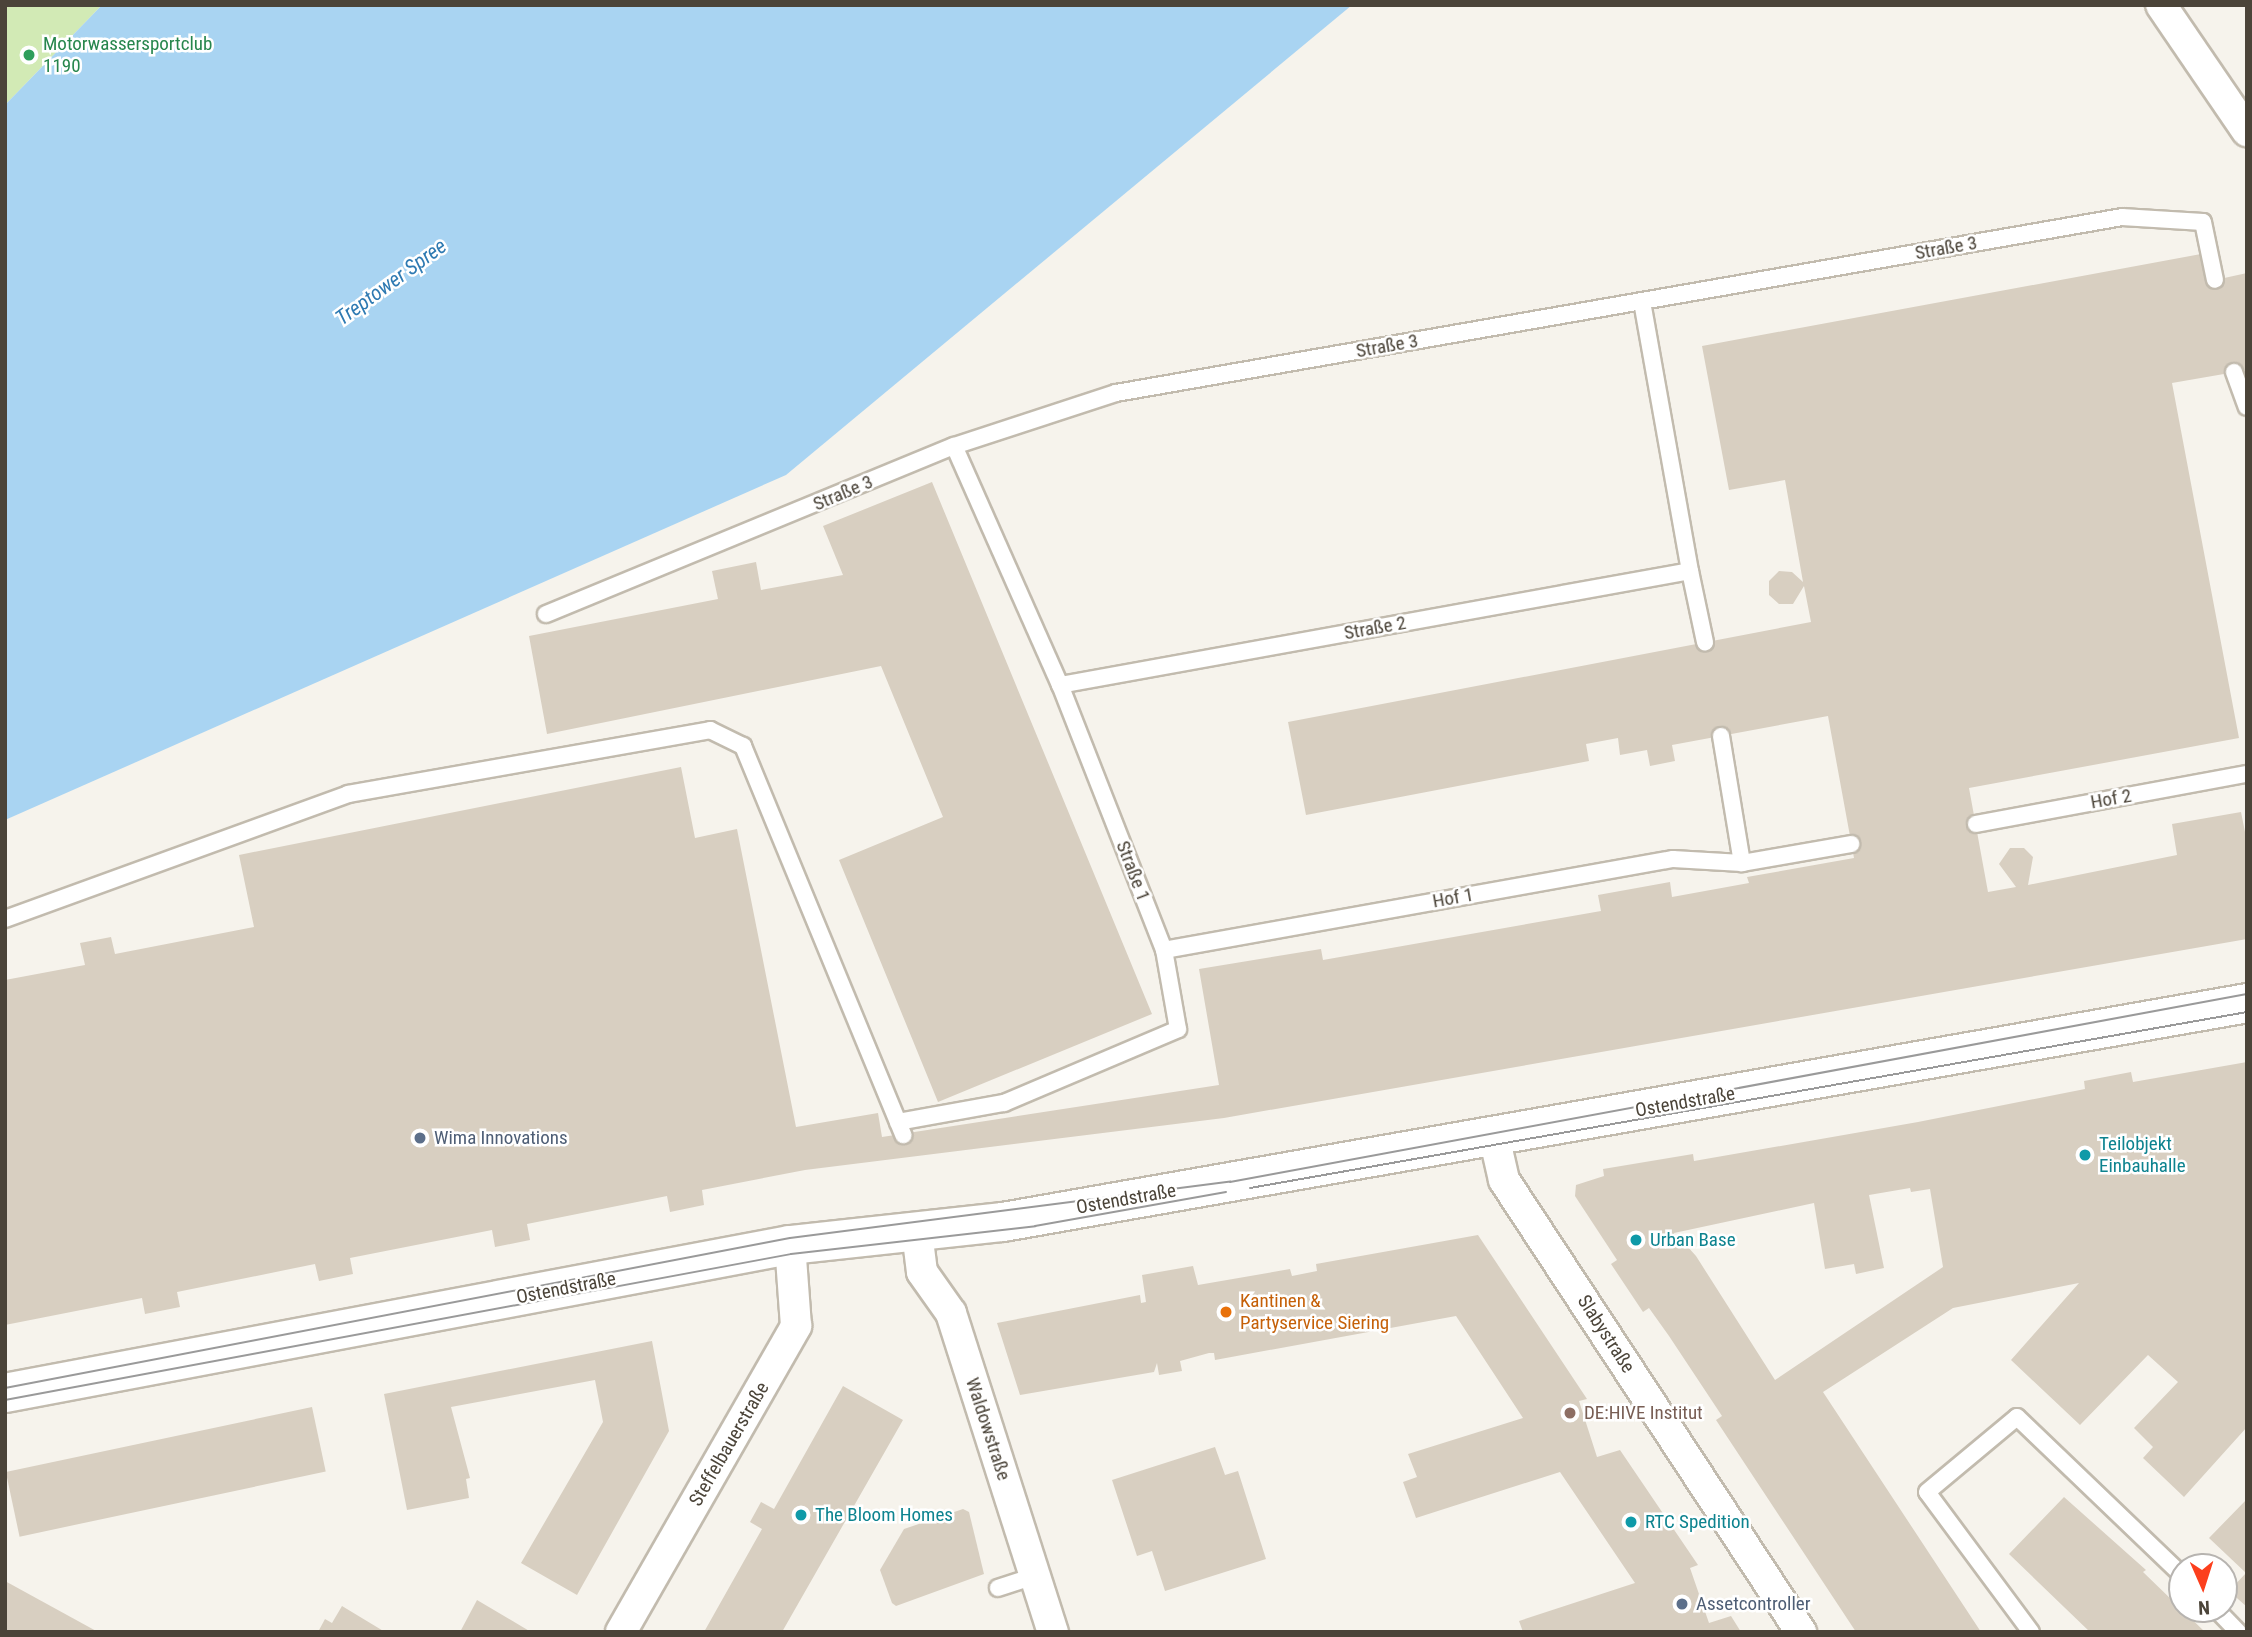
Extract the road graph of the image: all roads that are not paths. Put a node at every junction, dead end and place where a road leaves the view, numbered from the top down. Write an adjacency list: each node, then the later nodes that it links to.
1 (2161, 5): 2 (street)
2 (2247, 131)
3 (2215, 280): 4 (lane, Straße 3)
4 (1642, 301): 7 (lane, Straße 3); 8 (lane)
5 (2234, 372): 6 (lane)
6 (2247, 407)
7 (954, 446): 9 (lane, Straße 3); 11 (lane, Straße 1)
8 (1690, 571): 10 (lane); 11 (lane, Straße 2)
9 (546, 614)
10 (1705, 642)
11 (1060, 685): 18 (lane, Straße 1)
12 (1721, 736): 16 (lane)
13 (2247, 774): 14 (lane, Hof 2)
14 (1976, 824)
15 (1851, 844): 16 (lane, Hof 1)
16 (1742, 863): 18 (lane, Hof 1)
17 (5, 919): 18 (lane, Straße 1)
18 (1164, 950)
19 (2247, 1003): 20 (street, Ostendstraße)
20 (1494, 1136): 21 (street, Ostendstraße); 29 (street, Slabystraße)
21 (918, 1232): 22 (street, Ostendstraße); 25 (street, Waldowstraße)
22 (790, 1245): 23 (street, Ostendstraße); 27 (street, Steffelbauerstraße)
23 (5, 1393)
24 (2168, 1562): 30 (lane)
25 (1035, 1576): 26 (lane); 28 (street, Waldowstraße)
26 (998, 1588)
27 (621, 1632)
28 (1053, 1632)
29 (1801, 1632)
30 (2031, 1632)

